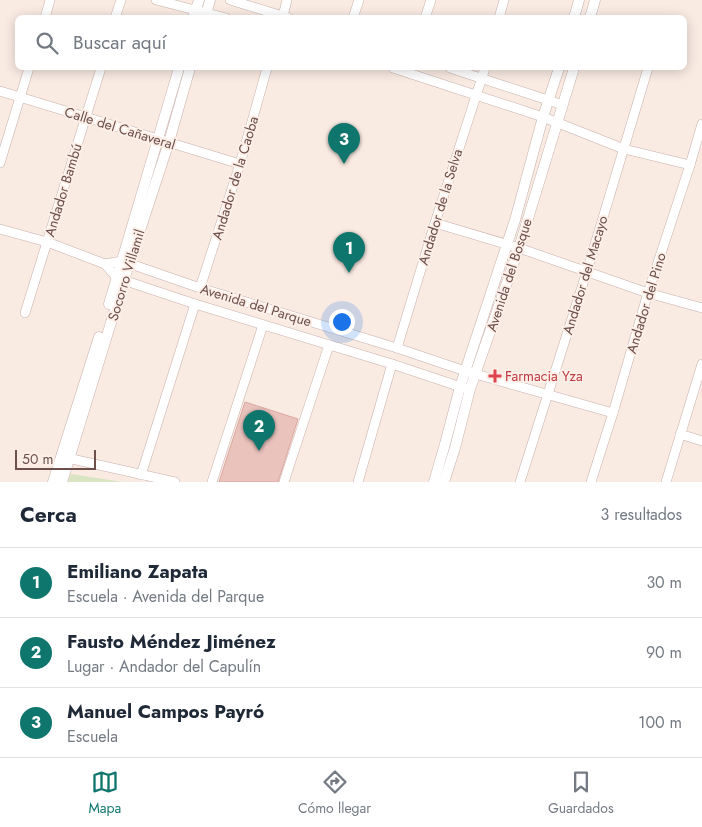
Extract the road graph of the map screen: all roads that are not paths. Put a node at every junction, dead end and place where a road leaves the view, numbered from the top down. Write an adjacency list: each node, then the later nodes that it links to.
1 (50, 0): 13 (street)
2 (121, 0): 14 (street)
3 (156, 0): 12 (street)
4 (210, 0): 15 (street)
5 (230, 0): 16 (street)
6 (287, 0): 17 (street)
7 (359, 0): 18 (street)
8 (430, 0): 19 (street)
9 (503, 0): 20 (street)
10 (580, 0): 21 (street)
11 (595, 0): 22 (street)
12 (196, 9): 15 (street)
13 (46, 15)
14 (117, 15)
15 (206, 15)
16 (282, 15)
17 (286, 15)
18 (354, 15)
19 (426, 15)
20 (500, 15)
21 (575, 15)
22 (591, 15)
23 (28, 70): 37 (street)
24 (100, 70): 40 (street, Andador Bambú)
25 (178, 70): 44 (street, Socorro Villamil)
26 (189, 70): 45 (street, Socorro Villamil)
27 (266, 70): 48 (street, Andador de la Caoba)
28 (410, 70): 36 (street)
29 (456, 70): 34 (street)
30 (483, 70): 34 (street, Andador de la Selva)
31 (558, 70): 38 (street, Avenida del Bosque)
32 (573, 70): 39 (street, Avenida del Bosque)
33 (647, 70): 46 (street, Andador del Macayo)
34 (481, 78): 36 (street, Andador de la Selva); 38 (street)
35 (0, 91): 37 (street, Calle del Cañaveral)
36 (476, 94): 41 (street); 50 (street, Andador de la Selva)
37 (20, 97): 40 (street, Calle del Cañaveral); 47 (street)
38 (548, 100): 39 (street); 41 (street, Avenida del Bosque)
39 (563, 105): 42 (street, Avenida del Bosque)
40 (86, 117): 44 (street, Calle del Cañaveral); 52 (street, Andador Bambú)
41 (543, 117): 42 (street); 53 (street, Avenida del Bosque)
42 (557, 122): 46 (street); 54 (street, Avenida del Bosque)
43 (702, 124): 49 (street, Andador del Pino)
44 (158, 139): 45 (street, Calle del Cañaveral); 55 (street, Socorro Villamil)
45 (169, 142): 48 (street, Calle del Cañaveral); 55 (street, Socorro Villamil)
46 (624, 149): 49 (street); 57 (street, Andador del Macayo)
47 (0, 163)
48 (240, 164): 59 (street, Andador de la Caoba)
49 (690, 165): 60 (street, Andador del Pino)
50 (435, 223): 53 (street); 66 (street, Andador de la Selva)
51 (0, 229): 52 (street)
52 (47, 242): 56 (street); 63 (street, Andador Bambú)
53 (506, 244): 54 (street); 69 (street, Avenida del Bosque)
54 (519, 248): 57 (street); 70 (street, Avenida del Bosque)
55 (125, 262): 56 (street); 58 (street, Socorro Villamil); 59 (street, Avenida del Parque)
56 (105, 264): 58 (street)
57 (587, 271): 60 (street); 72 (street, Andador del Macayo)
58 (120, 279): 61 (street, Avenida del Parque); 76 (street, Socorro Villamil)
59 (200, 288): 66 (street, Avenida del Parque)
60 (648, 293): 62 (street); 73 (street, Andador del Pino)
61 (195, 304): 64 (street, Avenida del Parque); 77 (street)
62 (702, 308)
63 (25, 313)
64 (262, 325): 65 (street, Avenida del Parque); 81 (street)
65 (329, 345): 67 (street, Avenida del Parque); 82 (street)
66 (397, 348): 69 (street, Avenida del Parque)
67 (392, 364): 71 (street, Avenida del Parque); 83 (street)
68 (702, 364): 74 (street)
69 (465, 371): 70 (street, Avenida del Parque); 71 (street, Avenida del Bosque)
70 (476, 374): 71 (street, Avenida del Bosque); 72 (street, Avenida del Parque)
71 (465, 388): 84 (street, Avenida del Bosque); 85 (street, Avenida del Bosque)
72 (548, 394): 73 (street, Avenida del Parque); 86 (street, Andador del Macayo)
73 (613, 412): 87 (street, Andador del Pino)
74 (680, 434): 75 (street); 88 (street)
75 (702, 441)
76 (65, 457): 77 (street); 78 (street, Socorro Villamil); 79 (street, Socorro Villamil)
77 (141, 475): 80 (street)
78 (52, 482)
79 (62, 482)
80 (175, 482)
81 (212, 482)
82 (284, 482)
83 (358, 482)
84 (434, 482)
85 (444, 482)
86 (520, 482)
87 (591, 482)
88 (666, 482)

